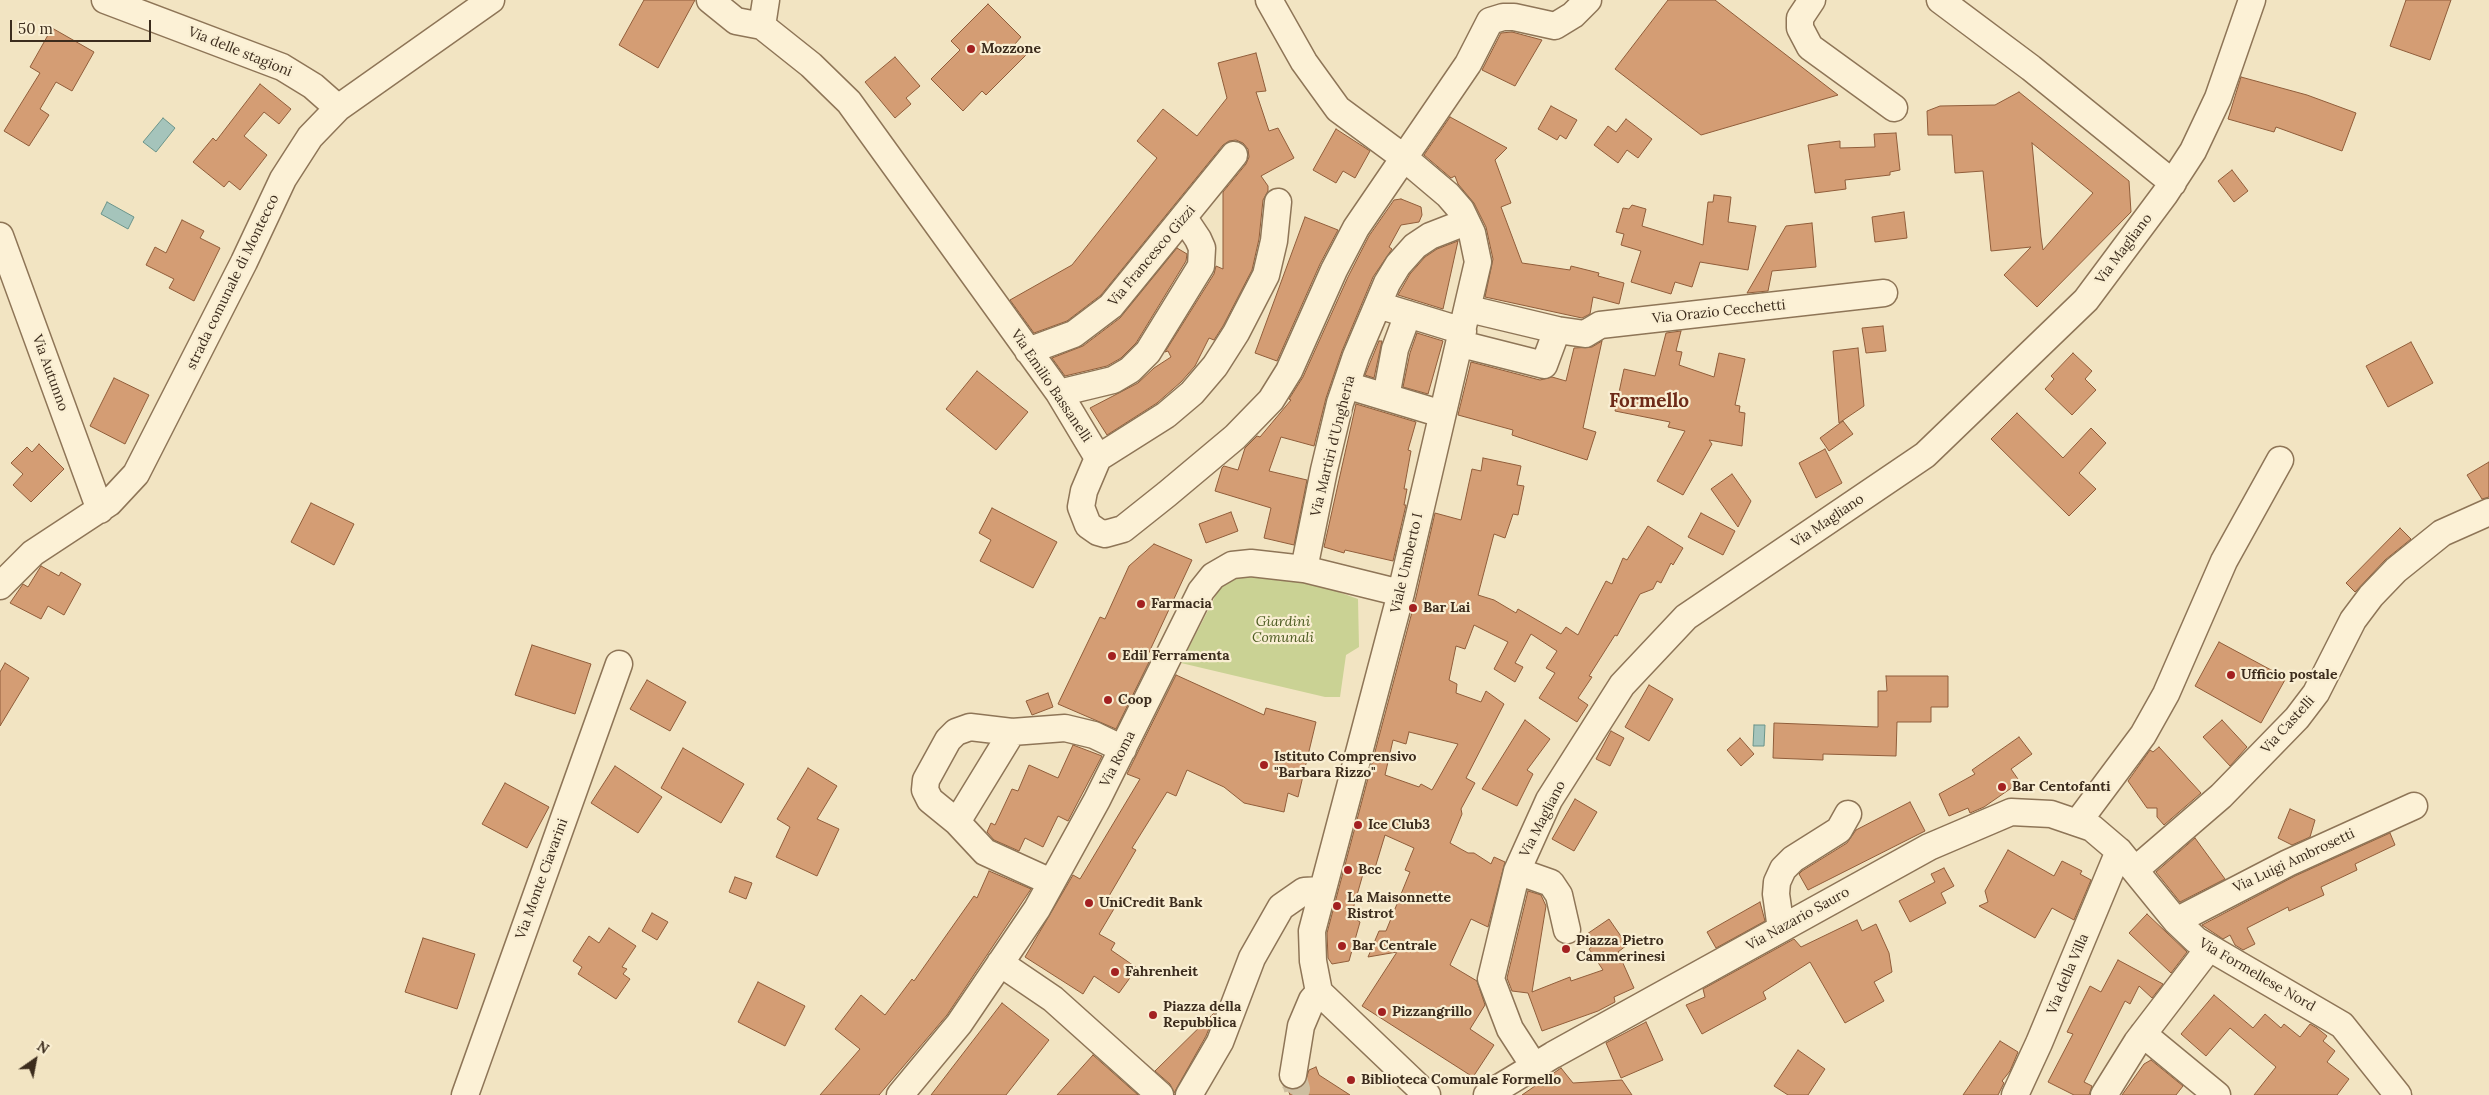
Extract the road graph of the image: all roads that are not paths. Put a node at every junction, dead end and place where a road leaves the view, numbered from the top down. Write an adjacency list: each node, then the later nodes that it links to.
1 (105, 0): 11 (street, Via delle stagioni)
2 (491, 0): 11 (street, strada comunale di Montecco)
3 (710, 0): 10 (street)
4 (766, 0): 10 (street)
5 (1268, 0): 14 (street, Viale Umberto I)
6 (1588, 0): 14 (street)
7 (1812, 0): 12 (street)
8 (1940, 0): 15 (street)
9 (2252, 0): 15 (street, Via Magliano)
10 (762, 26): 25 (street, Via Emilio Bassanelli)
11 (338, 108): 32 (street, strada comunale di Montecco)
12 (1894, 108)
13 (1234, 155): 17 (street, Via Francesco Gizzi)
14 (1403, 157): 18 (street, Viale Umberto I); 30 (street, Via Emilio Bassanelli)
15 (2173, 182): 45 (street, Via Magliano)
16 (1278, 202): 30 (street)
17 (1184, 218): 25 (street, Via Francesco Gizzi); 27 (street)
18 (1466, 222): 21 (street, Via Martiri d'Ungheria); 23 (street, Viale Umberto I)
19 (0, 236): 32 (street, Via Autunno)
20 (1884, 293): 24 (street, Via Orazio Cecchetti)
21 (1378, 305): 22 (street); 26 (street, Via Martiri d'Ungheria)
22 (1408, 314): 23 (street); 28 (street)
23 (1464, 328): 24 (street, Via Orazio Cecchetti); 24 (street); 29 (street, Viale Umberto I)
24 (1557, 330)
25 (1028, 351): 27 (street, Via Emilio Bassanelli)
26 (1346, 386): 28 (street); 34 (street, Via Martiri d'Ungheria)
27 (1059, 393): 30 (street, Via Emilio Bassanelli)
28 (1386, 397): 29 (street)
29 (1442, 414): 36 (street, Viale Umberto I)
30 (1098, 458)
31 (2280, 460): 43 (street)
32 (100, 510): 35 (street, strada comunale di Montecco)
33 (2489, 512): 44 (street, Via Castelli)
34 (1304, 569): 36 (street, Via Roma); 39 (street, Via Roma)
35 (0, 586)
36 (1401, 593): 47 (street, Viale Umberto I)
37 (619, 664): 57 (street, Via Monte Ciavarini)
38 (1012, 732): 39 (street); 42 (street); 42 (street)
39 (1123, 749): 46 (street, Via Roma)
40 (2414, 806): 48 (street, Via Luigi Ambrosetti)
41 (1848, 814): 49 (street)
42 (956, 822): 46 (street)
43 (2078, 822): 44 (street, Via Nazario Sauro); 49 (street, Via Nazario Sauro)
44 (2127, 861): 48 (street, Via Formellese Nord); 63 (street, Via della Villa)
45 (1517, 871): 50 (street); 55 (street, Via Magliano)
46 (1051, 882): 52 (street, Via Roma)
47 (1321, 890): 53 (street, Viale Umberto I); 60 (street)
48 (2176, 921): 51 (street, Via Formellese Nord)
49 (1781, 929): 55 (street, Via Nazario Sauro)
50 (1567, 930)
51 (2209, 948): 54 (street); 66 (street, Via Formellese Nord)
52 (1000, 964): 58 (street, Via Roma); 59 (street)
53 (1319, 992): 56 (street); 61 (street)
54 (2143, 1034): 64 (street); 65 (street)
55 (1534, 1066): 62 (street, Via Nazario Sauro)
56 (1293, 1075)
57 (465, 1095)
58 (900, 1095)
59 (1160, 1095)
60 (1189, 1095)
61 (1427, 1095)
62 (1488, 1095)
63 (2015, 1095)
64 (2104, 1095)
65 (2217, 1095)
66 (2398, 1095)

